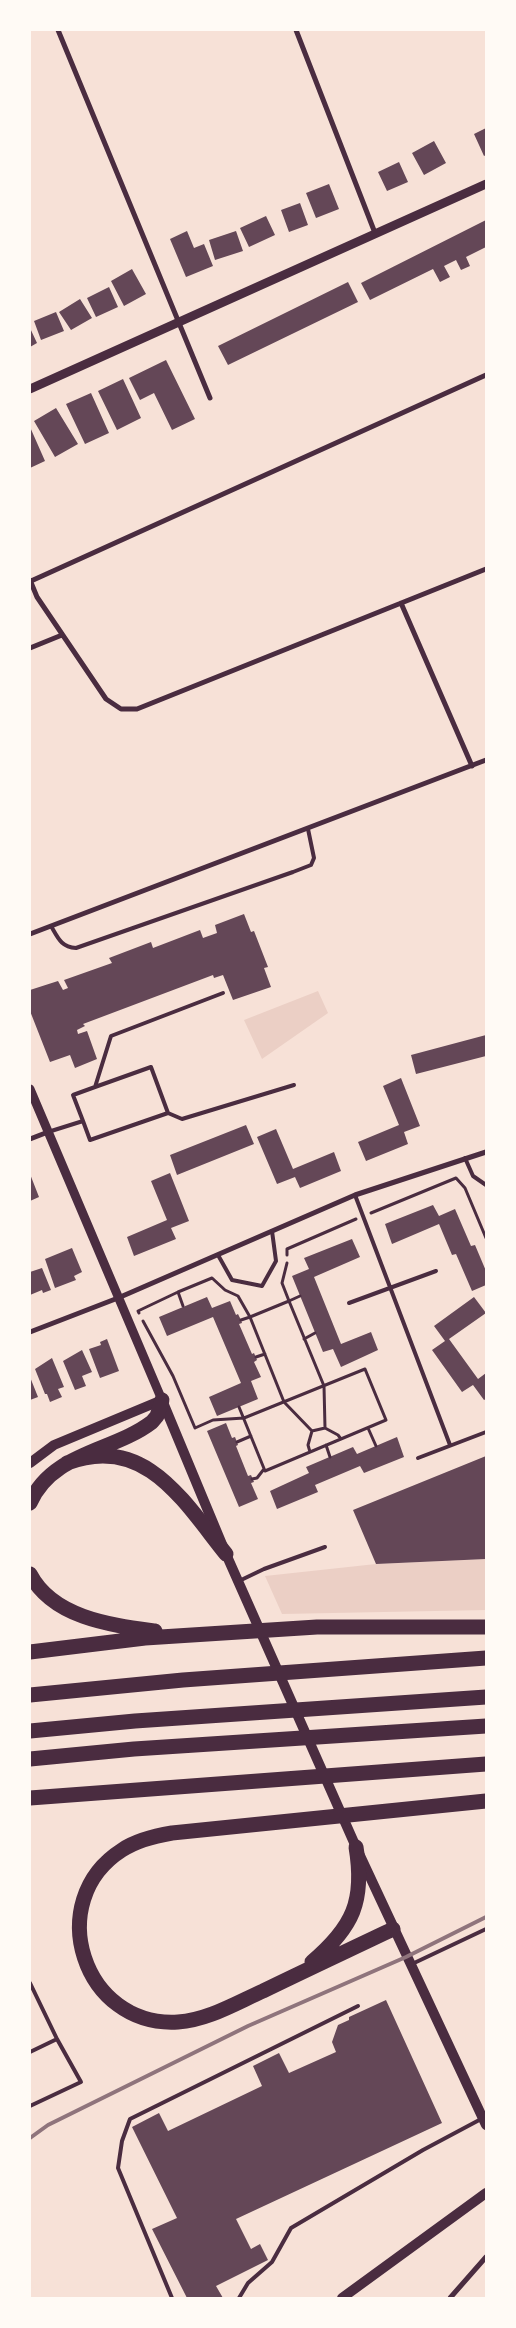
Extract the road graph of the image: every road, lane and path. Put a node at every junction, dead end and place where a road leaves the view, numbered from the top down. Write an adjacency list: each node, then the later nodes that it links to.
1 (58, 30): 5 (street)
2 (296, 30): 4 (street)
3 (486, 184): 4 (street)
4 (375, 233): 5 (street)
5 (179, 323): 7 (street); 8 (street)
6 (486, 376): 10 (street)
7 (30, 389)
8 (210, 398)
9 (486, 569): 11 (street)
10 (30, 581): 12 (street)
11 (401, 603): 12 (street); 15 (street)
12 (62, 636): 13 (street)
13 (30, 648)
14 (486, 760): 15 (street)
15 (472, 766): 16 (street)
16 (308, 829): 17 (street); 17 (lane)
17 (51, 926): 18 (street)
18 (30, 934)
19 (223, 993): 21 (lane)
20 (294, 1084): 23 (lane)
21 (95, 1087): 23 (lane); 24 (lane)
22 (30, 1089): 25 (street)
23 (168, 1114): 24 (lane)
24 (83, 1121): 25 (lane)
25 (48, 1132): 26 (street); 39 (street)
26 (30, 1139)
27 (486, 1152): 28 (street)
28 (465, 1158): 29 (lane); 30 (street)
29 (486, 1185)
30 (355, 1196): 31 (lane); 32 (street)
31 (363, 1216): 33 (path); 36 (lane); 40 (path)
32 (272, 1231): 34 (street); 34 (lane)
33 (486, 1238)
34 (218, 1255): 39 (street)
35 (436, 1271): 36 (lane)
36 (390, 1288): 41 (lane); 63 (lane)
37 (178, 1292): 42 (path); 43 (path); 54 (path)
38 (300, 1296): 40 (path)
39 (118, 1298): 45 (street); 51 (street)
40 (288, 1301): 43 (path); 47 (path)
41 (349, 1303)
42 (184, 1306)
43 (250, 1317): 44 (path); 48 (path)
44 (241, 1320)
45 (30, 1332)
46 (315, 1333): 47 (path)
47 (304, 1338): 50 (path)
48 (265, 1354): 49 (path); 52 (path)
49 (256, 1358)
50 (324, 1386): 52 (path); 55 (path); 56 (path)
51 (162, 1400): 68 (highway); 69 (main road); 74 (main road)
52 (284, 1402): 54 (path); 57 (path)
53 (239, 1407): 54 (path)
54 (244, 1418): 59 (path)
55 (325, 1428): 57 (path); 60 (path)
56 (368, 1428): 60 (path); 64 (path)
57 (312, 1431): 65 (path)
58 (486, 1432): 63 (lane)
59 (251, 1436): 61 (path); 70 (path)
60 (341, 1439): 62 (path)
61 (237, 1442)
62 (326, 1445): 65 (path); 66 (path)
63 (450, 1445): 67 (lane)
64 (376, 1446)
65 (310, 1452): 70 (path)
66 (330, 1457)
67 (418, 1458)
68 (67, 1463): 72 (highway); 74 (highway)
69 (30, 1464)
70 (264, 1469): 71 (path)
71 (252, 1479)
72 (30, 1503)
73 (325, 1547): 76 (lane)
74 (226, 1554): 76 (main road)
75 (30, 1574): 78 (highway)
76 (238, 1581): 89 (main road)
77 (486, 1627): 78 (highway)
78 (189, 1635): 79 (highway)
79 (30, 1652)
80 (486, 1658): 81 (highway)
81 (30, 1695)
82 (486, 1697): 84 (highway)
83 (486, 1726): 85 (highway)
84 (30, 1731)
85 (30, 1759)
86 (486, 1764): 87 (highway)
87 (30, 1798)
88 (486, 1801): 93 (highway)
89 (356, 1847): 90 (main road); 93 (highway)
90 (393, 1929): 92 (main road); 93 (highway)
91 (486, 1929): 92 (lane)
92 (410, 1964): 99 (main road)
93 (286, 1980)
94 (30, 1983): 96 (lane)
95 (358, 2006): 102 (lane)
96 (57, 2039): 97 (lane); 98 (lane)
97 (30, 2052)
98 (30, 2106)
99 (484, 2121): 103 (lane)
100 (486, 2193): 104 (main road)
101 (486, 2257): 105 (street)
102 (172, 2298)
103 (239, 2298)
104 (342, 2298)
105 (450, 2298)

